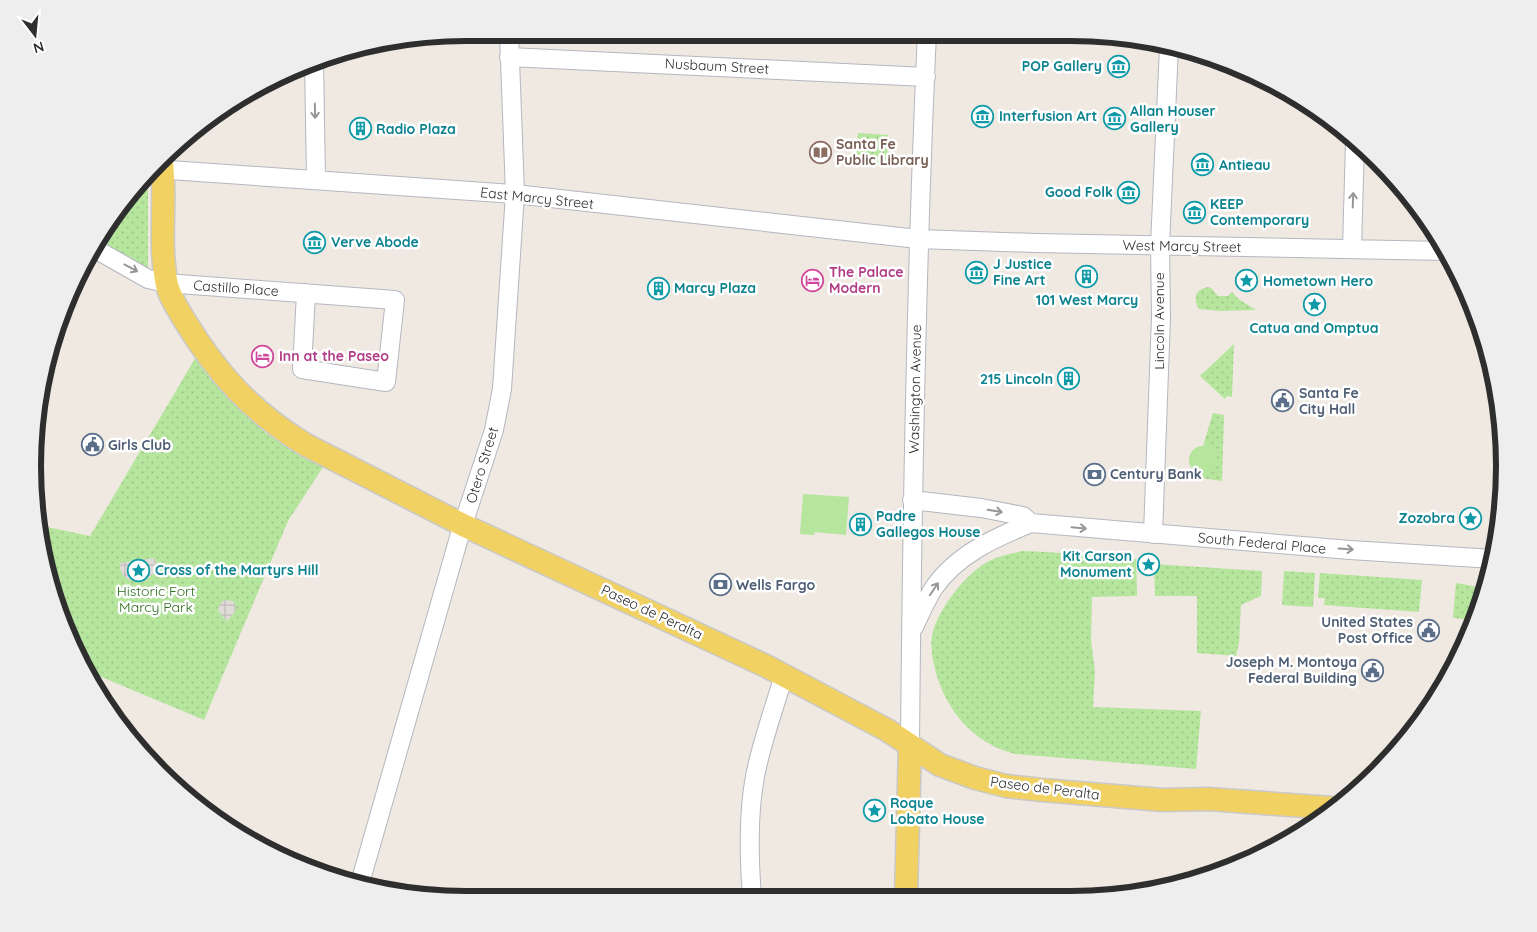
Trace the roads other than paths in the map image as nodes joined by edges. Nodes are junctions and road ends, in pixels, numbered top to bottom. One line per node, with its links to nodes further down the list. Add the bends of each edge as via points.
1 (509, 41): 4 (street, Otero Street)
2 (928, 41): 6 (street, Washington Avenue)
3 (1169, 53): 13 (street, Lincoln Avenue)
4 (509, 57): 6 (street, Nusbaum Street); 11 (street, Otero Street)
5 (314, 70): 10 (street, one-way to 10)
6 (926, 77): 12 (street, Washington Avenue)
7 (1355, 151): 14 (street, one-way to 7)
8 (165, 167): 10 (street, East Marcy Street)
9 (160, 172): 17 (main road, Paseo de Peralta)
10 (316, 179): 11 (street, East Marcy Street)
11 (515, 194): 12 (street, East Marcy Street); 21 (street, Otero Street, via 502,389 494,430)
12 (918, 240): 13 (street, West Marcy Street); 19 (street, Washington Avenue)
13 (1160, 245): 14 (street, West Marcy Street); 22 (street, Lincoln Avenue, via 1161,317)
14 (1352, 248): 15 (street, West Marcy Street)
15 (1437, 251)
16 (99, 252): 17 (street, Castillo Place, one-way to 17, via 148,279)
17 (166, 283): 18 (street, Castillo Place); 21 (main road, Paseo de Peralta, via 176,306 216,368 265,418 306,445)
18 (306, 293): 18 (street, Castillo Place, via 395,300 386,382 302,369)
19 (912, 500): 20 (street, one-way to 20, via 1023,516); 24 (street, Washington Avenue)
20 (1031, 523): 22 (street, South Federal Place, one-way to 22); 24 (street, one-way to 20, via 934,588 958,562 989,541)
21 (463, 525): 25 (main road, Paseo de Peralta); 28 (street, Otero Street)
22 (1153, 534): 23 (street, South Federal Place, one-way to 23)
23 (1486, 558)
24 (911, 632): 26 (street, Washington Avenue)
25 (784, 675): 26 (main road, Paseo de Peralta); 29 (street, via 770,719 752,801)
26 (910, 745): 27 (main road, Paseo de Peralta, via 940,765 1006,786 1163,800 1208,799); 30 (main road)
27 (1324, 807)
28 (362, 877)
29 (752, 891)
30 (906, 891)

